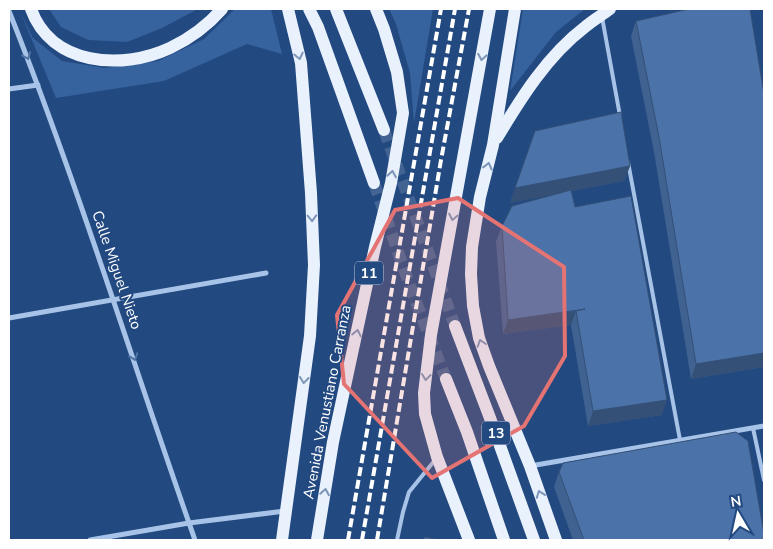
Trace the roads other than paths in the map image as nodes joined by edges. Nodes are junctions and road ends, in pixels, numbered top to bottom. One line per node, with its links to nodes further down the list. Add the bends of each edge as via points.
1 (31, 9): 2 (main road, via 40,28 54,43 92,59 116,61 144,57 169,48 196,33)
2 (222, 9)
3 (288, 9): 29 (main road, Avenida Venustiano Carranza, one-way to 29, via 301,63 314,265 310,336)
4 (309, 9): 17 (main road)
5 (336, 9): 14 (main road)
6 (376, 9): 34 (main road, Avenida Venustiano Carranza / 11, one-way to 6, via 333,442 391,183 403,114 397,72)
7 (490, 9): 26 (main road, one-way to 26, via 431,335 424,393 425,414)
8 (515, 9): 15 (main road)
9 (9, 11): 11 (street, Calle Miguel Nieto, one-way to 11)
10 (606, 12): 13 (lane); 15 (main road, via 584,27 554,56 515,107)
11 (38, 85): 12 (street); 19 (street, Calle Miguel Nieto)
12 (9, 89)
13 (621, 122)
14 (384, 130)
15 (493, 145): 27 (main road, one-way to 15, via 479,338 473,306 472,247)
16 (628, 160): 25 (lane)
17 (374, 183)
18 (266, 274): 19 (street)
19 (115, 300): 20 (street); 30 (street, Calle Miguel Nieto, one-way to 30)
20 (9, 318)
21 (455, 326): 38 (main road, 13)
22 (446, 379): 37 (main road, 13)
23 (764, 426): 24 (street)
24 (753, 428): 25 (street); 28 (lane)
25 (680, 440): 27 (street)
26 (438, 457): 35 (lane, via 409,492); 36 (main road)
27 (530, 466): 39 (main road, one-way to 27)
28 (764, 480)
29 (286, 510): 30 (street); 33 (main road, Avenida Venustiano Carranza)
30 (190, 523): 31 (street); 32 (street, Calle Miguel Nieto)
31 (90, 540)
32 (196, 540)
33 (282, 540)
34 (316, 540)
35 (398, 540)
36 (469, 540)
37 (504, 540)
38 (534, 540)
39 (556, 540)

